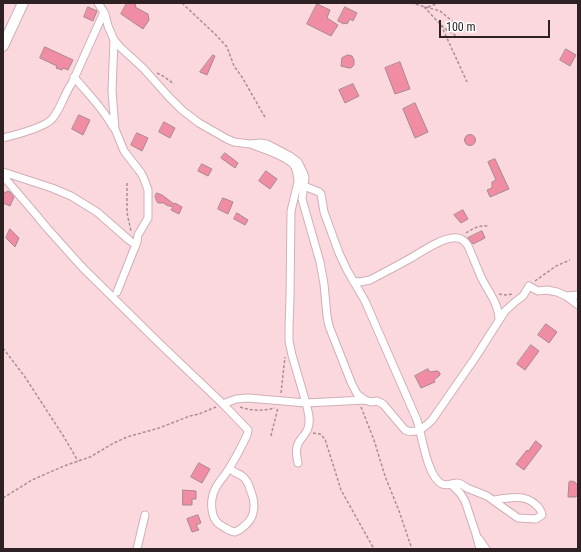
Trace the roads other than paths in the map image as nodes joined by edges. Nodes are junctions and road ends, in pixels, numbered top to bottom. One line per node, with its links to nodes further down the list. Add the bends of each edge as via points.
1 (23, 3): 5 (main road)
2 (98, 3): 3 (street)
3 (104, 12): 4 (street); 6 (street)
4 (114, 40): 7 (street, via 112,91); 11 (street, via 168,97 209,130 234,142 267,144 298,162 304,177)
5 (3, 46)
6 (74, 77): 7 (street, via 107,116); 8 (street, via 52,119 45,124)
7 (116, 133): 12 (street, via 124,152 141,173 148,190 148,218)
8 (3, 138)
9 (3, 172): 12 (street, via 71,196 97,212)
10 (3, 176): 21 (street, via 82,267)
11 (301, 184): 13 (street, via 321,194 332,237); 19 (street, via 302,199 320,262 326,316 350,382); 20 (street, via 292,210 289,327 292,355)
12 (136, 244): 14 (street)
13 (353, 280): 18 (street, via 370,280 434,245 448,239 461,239 468,246 498,309); 22 (street, via 368,307)
14 (117, 292)
15 (566, 296): 16 (street); 17 (street); 18 (street, via 529,286)
16 (578, 296)
17 (578, 305)
18 (499, 321): 22 (street, via 432,420)
19 (362, 401): 20 (street); 23 (street, via 378,401 383,404 405,430)
20 (306, 403): 21 (street, via 248,398); 25 (street, via 310,423 297,447)
21 (222, 404): 26 (street, via 248,430)
22 (419, 430): 23 (street); 24 (street)
23 (411, 432): 24 (street, via 417,436)
24 (424, 450): 27 (street, via 440,483)
25 (298, 463)
26 (230, 468): 26 (street, via 218,484 212,497 212,504 216,521 233,532 250,522 254,505 248,484)
27 (451, 484): 28 (street, via 461,484); 30 (street, via 465,501)
28 (494, 500): 28 (street, via 518,518 536,519 542,515 539,506 527,498)
29 (145, 515): 31 (street)
30 (476, 534): 32 (street); 33 (street)
31 (137, 549)
32 (480, 549)
33 (486, 549)

